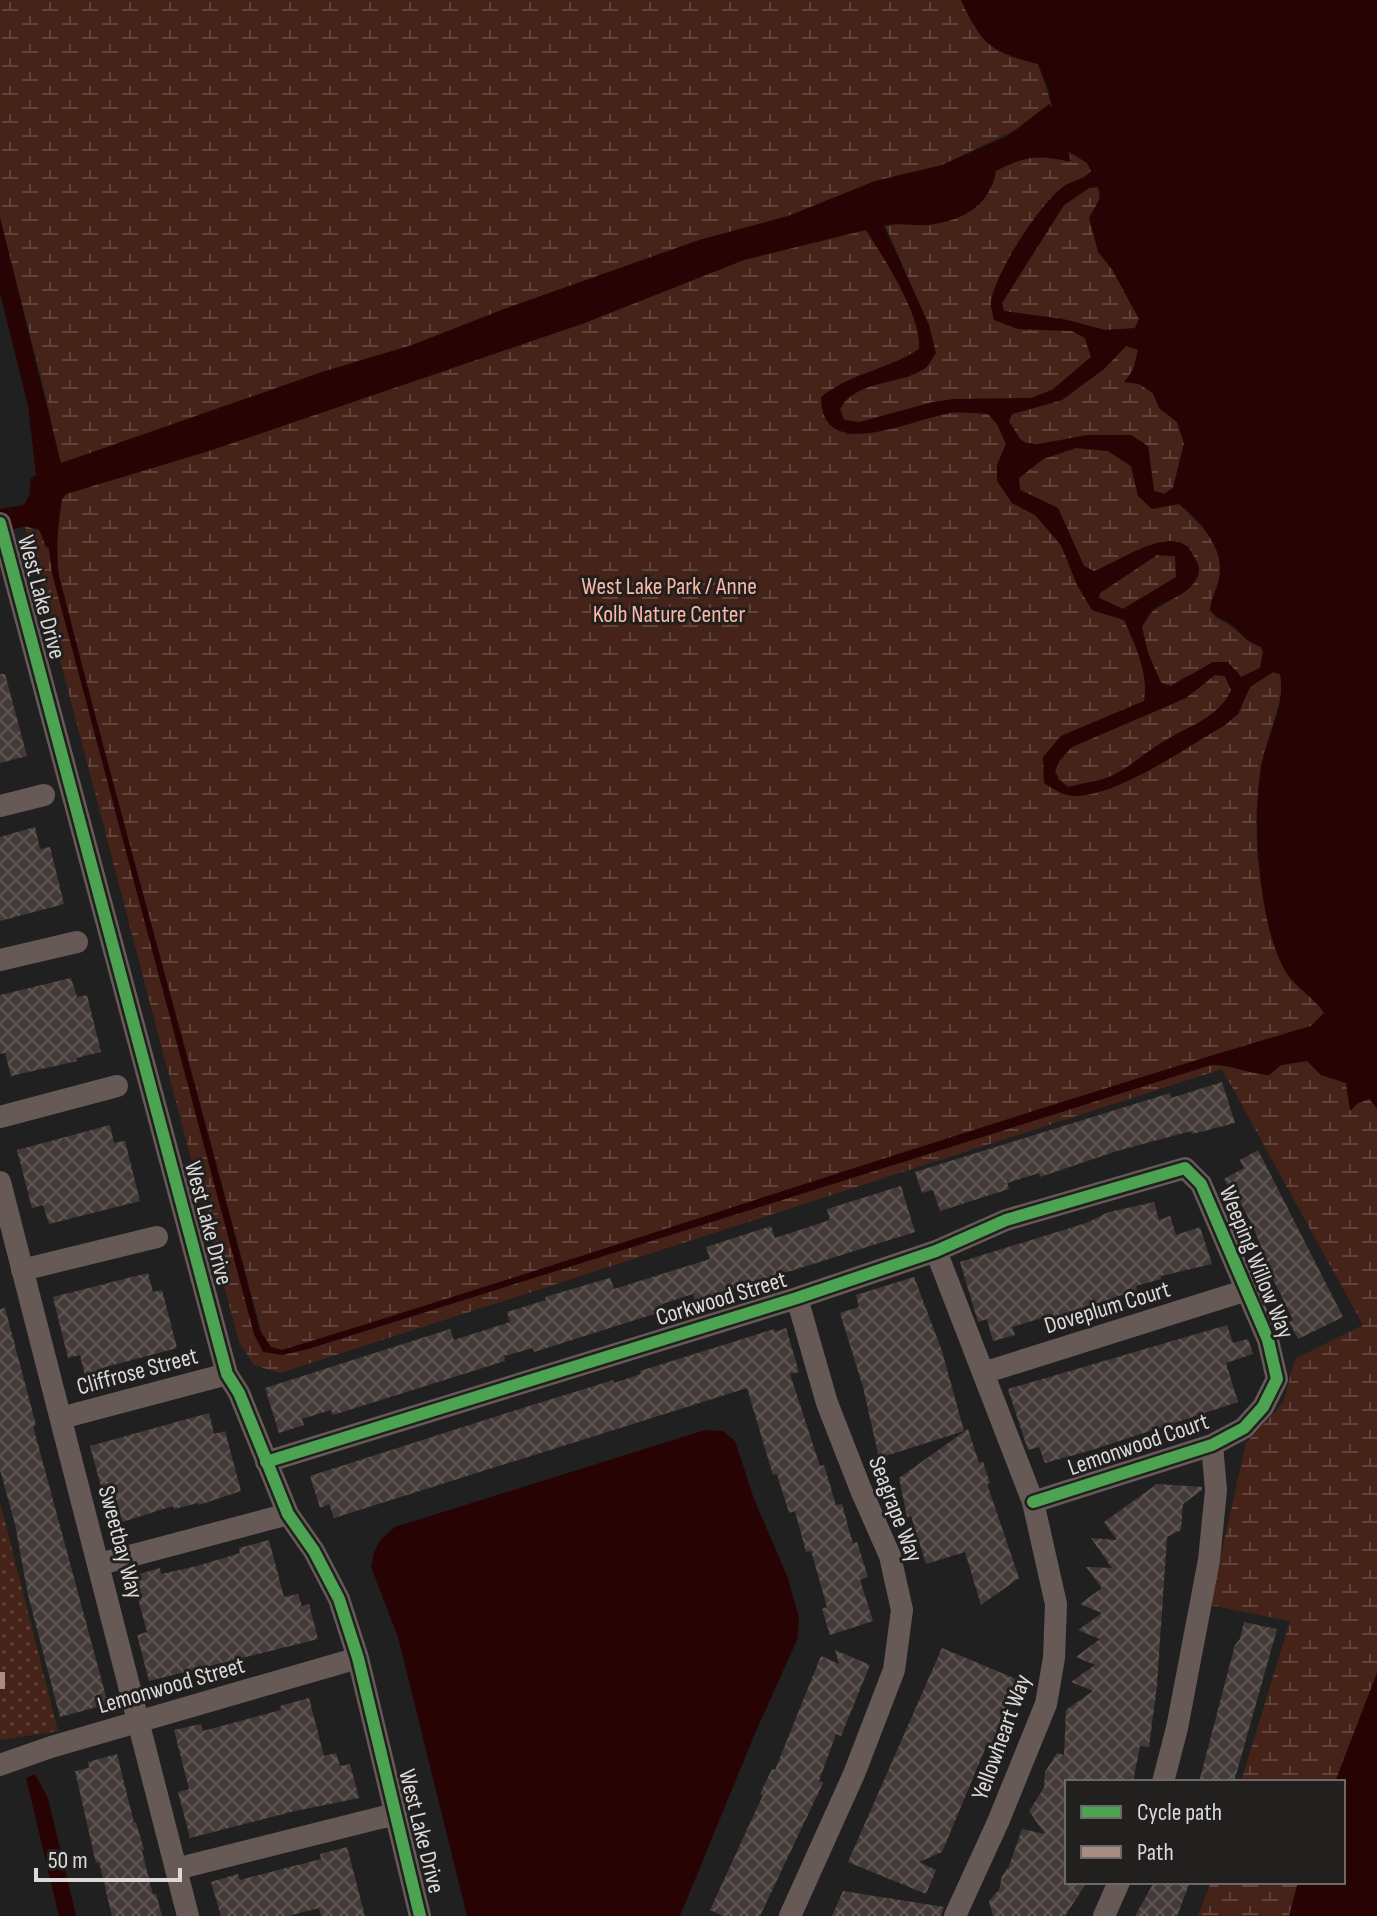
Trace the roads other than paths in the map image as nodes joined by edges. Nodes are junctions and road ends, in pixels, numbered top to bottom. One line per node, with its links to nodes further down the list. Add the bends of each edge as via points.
1 (0, 523): 16 (street, West Lake Drive)
2 (44, 795): 3 (street)
3 (0, 806)
4 (77, 942): 5 (street)
5 (0, 960)
6 (117, 1086): 7 (street)
7 (0, 1117)
8 (1185, 1168): 11 (street, Corkwood Street, via 1006,1220); 13 (street, Weeping Willow Way, via 1201,1184)
9 (0, 1182): 12 (street, Sweetbay Way)
10 (157, 1237): 12 (street)
11 (936, 1251): 14 (street, Corkwood Street); 15 (street, Yellowheart Way)
12 (22, 1270): 18 (street, Sweetbay Way)
13 (1247, 1290): 15 (street, Doveplum Court); 17 (street, Weeping Willow Way)
14 (797, 1298): 20 (street, Corkwood Street); 33 (street, Seagrape Way, via 827,1403 890,1556 902,1610 894,1670)
15 (983, 1373): 21 (street, Yellowheart Way)
16 (227, 1374): 18 (street, Cliffrose Street); 20 (street, West Lake Drive)
17 (1277, 1379): 19 (street, Lemonwood Court, via 1263,1407 1244,1428)
18 (61, 1418): 23 (street, Sweetbay Way)
19 (1212, 1445): 21 (street, Lemonwood Court); 27 (street, via 1216,1490 1209,1560)
20 (266, 1462): 22 (street, West Lake Drive)
21 (1033, 1502): 34 (street, Yellowheart Way, via 1056,1604 1046,1704)
22 (288, 1514): 23 (street); 24 (street, West Lake Drive, via 339,1599)
23 (100, 1564): 25 (street, Sweetbay Way)
24 (358, 1658): 25 (street, Lemonwood Street); 28 (street, West Lake Drive)
25 (140, 1721): 26 (street, Lemonwood Street); 29 (street, Sweetbay Way)
26 (0, 1765)
27 (1164, 1780)
28 (395, 1814): 29 (street); 32 (street, West Lake Drive)
29 (176, 1869): 31 (street, Sweetbay Way)
30 (1118, 1884): 35 (street)
31 (188, 1916)
32 (420, 1916)
33 (790, 1916)
34 (955, 1916)
35 (1104, 1916)

